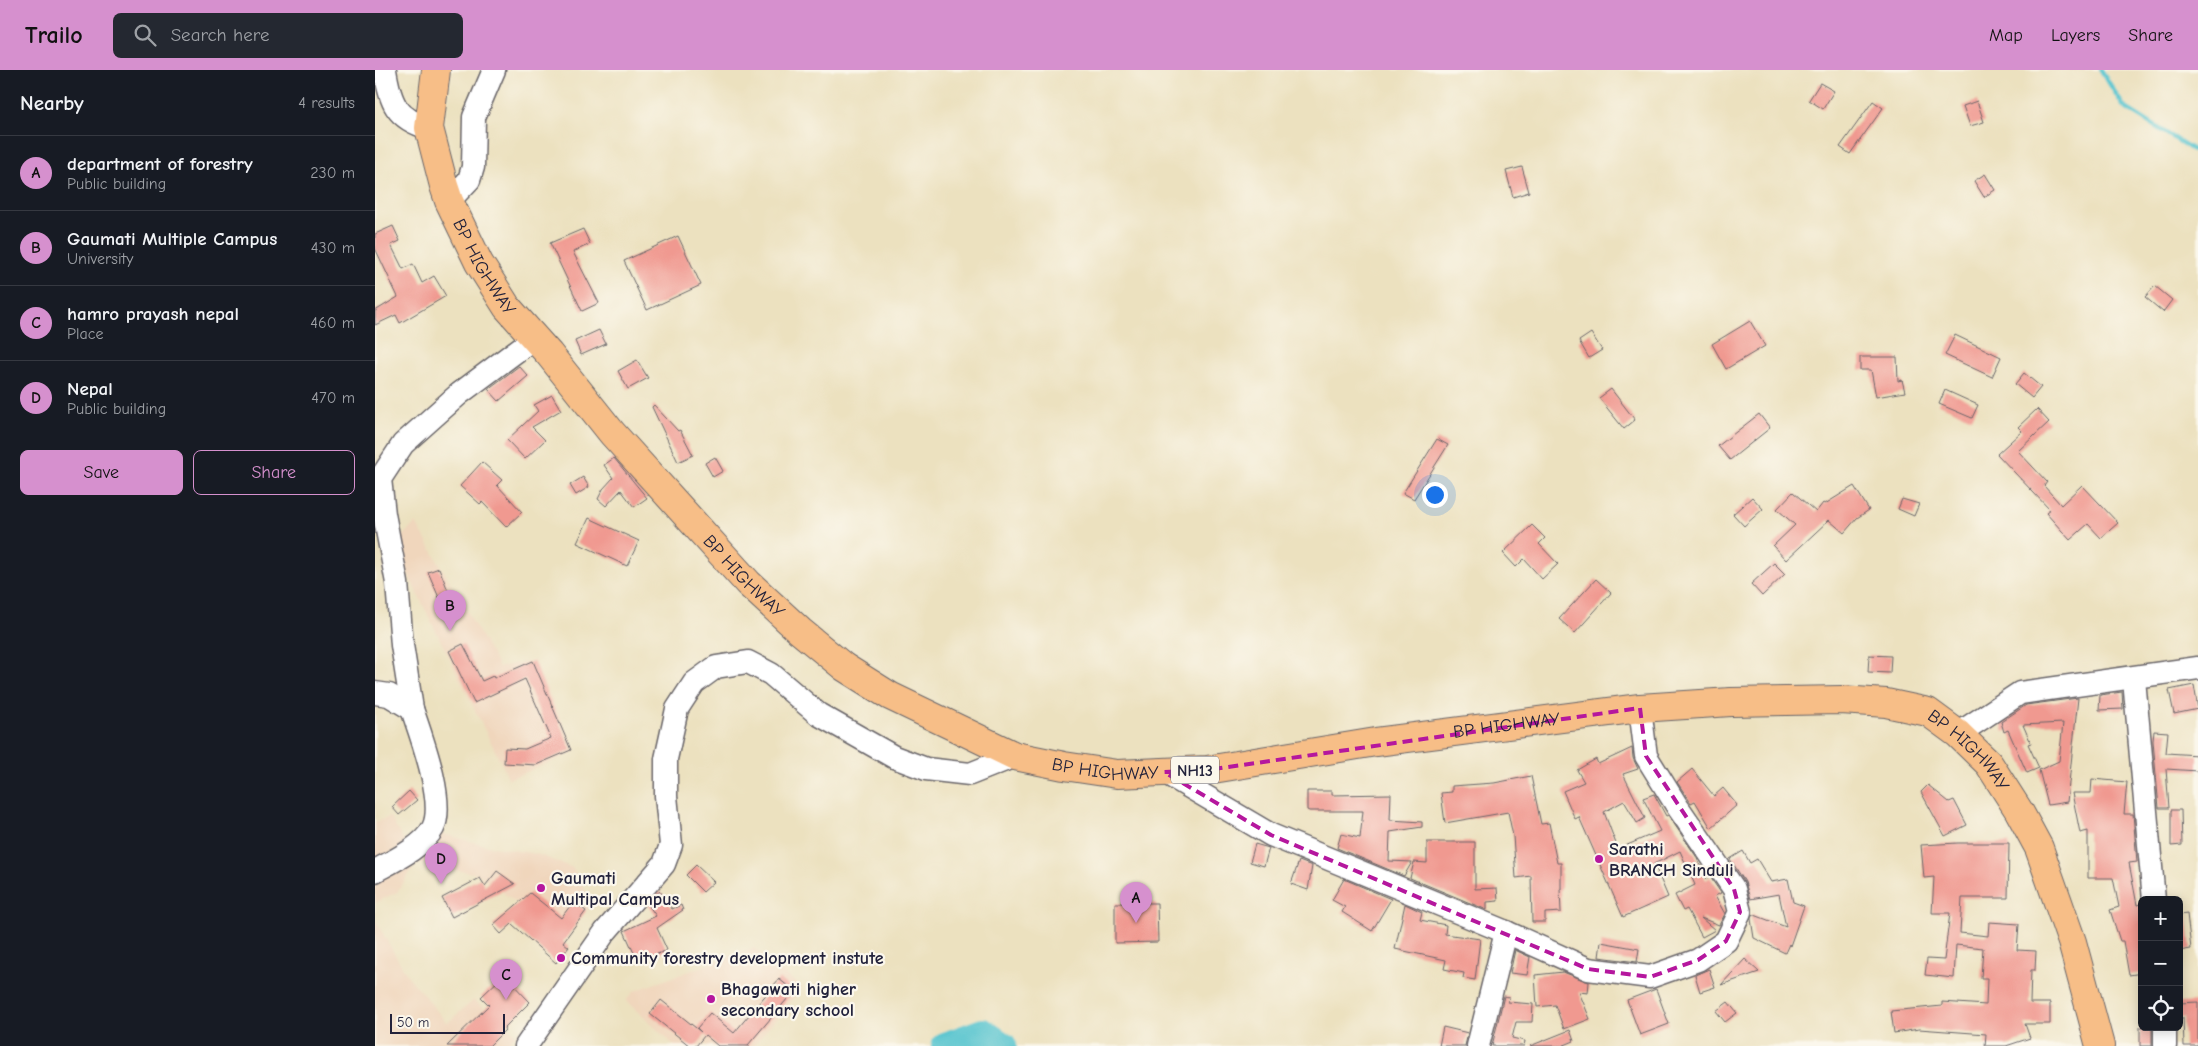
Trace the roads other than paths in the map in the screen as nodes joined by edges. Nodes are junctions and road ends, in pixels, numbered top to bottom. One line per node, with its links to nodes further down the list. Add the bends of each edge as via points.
1 (385, 70): 4 (street, via 397,110 413,124)
2 (436, 70): 4 (highway, BP HIGHWAY / NH13)
3 (494, 70): 5 (street, via 474,117 473,167 469,180)
4 (429, 128): 5 (highway, BP HIGHWAY / NH13)
5 (449, 201): 6 (highway, BP HIGHWAY / NH13, via 479,263 507,307)
6 (535, 338): 11 (street, via 459,394 403,444 380,479 397,583); 13 (highway, BP HIGHWAY / NH13, via 625,447 748,583 800,631 844,668 890,696)
7 (2198, 668): 8 (street)
8 (2134, 679): 12 (street, via 2020,693); 16 (street)
9 (375, 693): 11 (street, via 389,695)
10 (1640, 708): 12 (highway, BP HIGHWAY / NH13, via 1731,702 1831,700 1886,703 1928,712); 14 (highway, BP HIGHWAY / NH13, via 1395,740 1207,770); 17 (street, via 1645,756 1734,888 1740,912 1726,941 1699,960 1650,977 1588,969)
11 (412, 709): 15 (street, via 430,763 437,813 433,829 409,853)
12 (1958, 734): 21 (highway, BP HIGHWAY / NH13, via 1989,764 2004,785 2039,848 2071,942)
13 (1015, 756): 14 (highway, BP HIGHWAY / NH13, via 1117,774); 19 (street, via 970,774 926,769 894,757 818,714 771,674 748,662 716,668 694,683 677,709 666,759 671,845 664,864 605,932)
14 (1164, 772): 17 (street, via 1271,835)
15 (375, 871)
16 (2153, 896)
17 (1506, 932): 20 (street)
18 (2165, 1031): 22 (street)
19 (526, 1046)
20 (1478, 1046)
21 (2100, 1046)
22 (2165, 1046)

